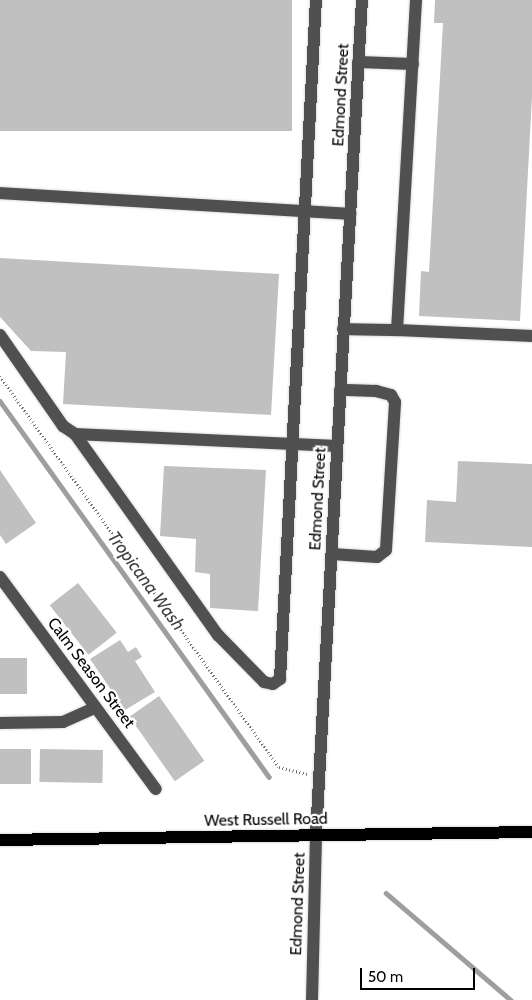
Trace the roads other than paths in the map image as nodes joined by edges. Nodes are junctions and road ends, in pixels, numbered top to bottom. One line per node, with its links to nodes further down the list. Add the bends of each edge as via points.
1 (316, 0): 7 (street)
2 (362, 0): 4 (street, Edmond Street)
3 (416, 0): 5 (street)
4 (358, 62): 5 (street); 8 (street, Edmond Street)
5 (412, 64): 10 (street)
6 (0, 193): 7 (street)
7 (306, 210): 8 (street); 15 (street)
8 (350, 214): 9 (street, Edmond Street)
9 (343, 329): 10 (street); 13 (street, Edmond Street)
10 (397, 330): 12 (street)
11 (0, 334): 14 (street, via 63,426)
12 (532, 336)
13 (340, 390): 16 (street, Edmond Street); 17 (street, via 376,391 391,395 395,402 386,550 377,557)
14 (75, 434): 15 (street); 15 (street, via 218,634 264,682 273,684 280,679)
15 (292, 444): 16 (street)
16 (337, 446): 17 (street, Edmond Street)
17 (332, 554): 23 (street, Edmond Street)
18 (0, 577): 19 (street, Calm Season Street)
19 (96, 708): 20 (street, via 63,722); 21 (street, Calm Season Street)
20 (0, 723)
21 (156, 789)
22 (532, 832): 23 (main road, West Russell Road)
23 (316, 835): 24 (main road, West Russell Road); 25 (street, Edmond Street)
24 (0, 840)
25 (312, 1000)

